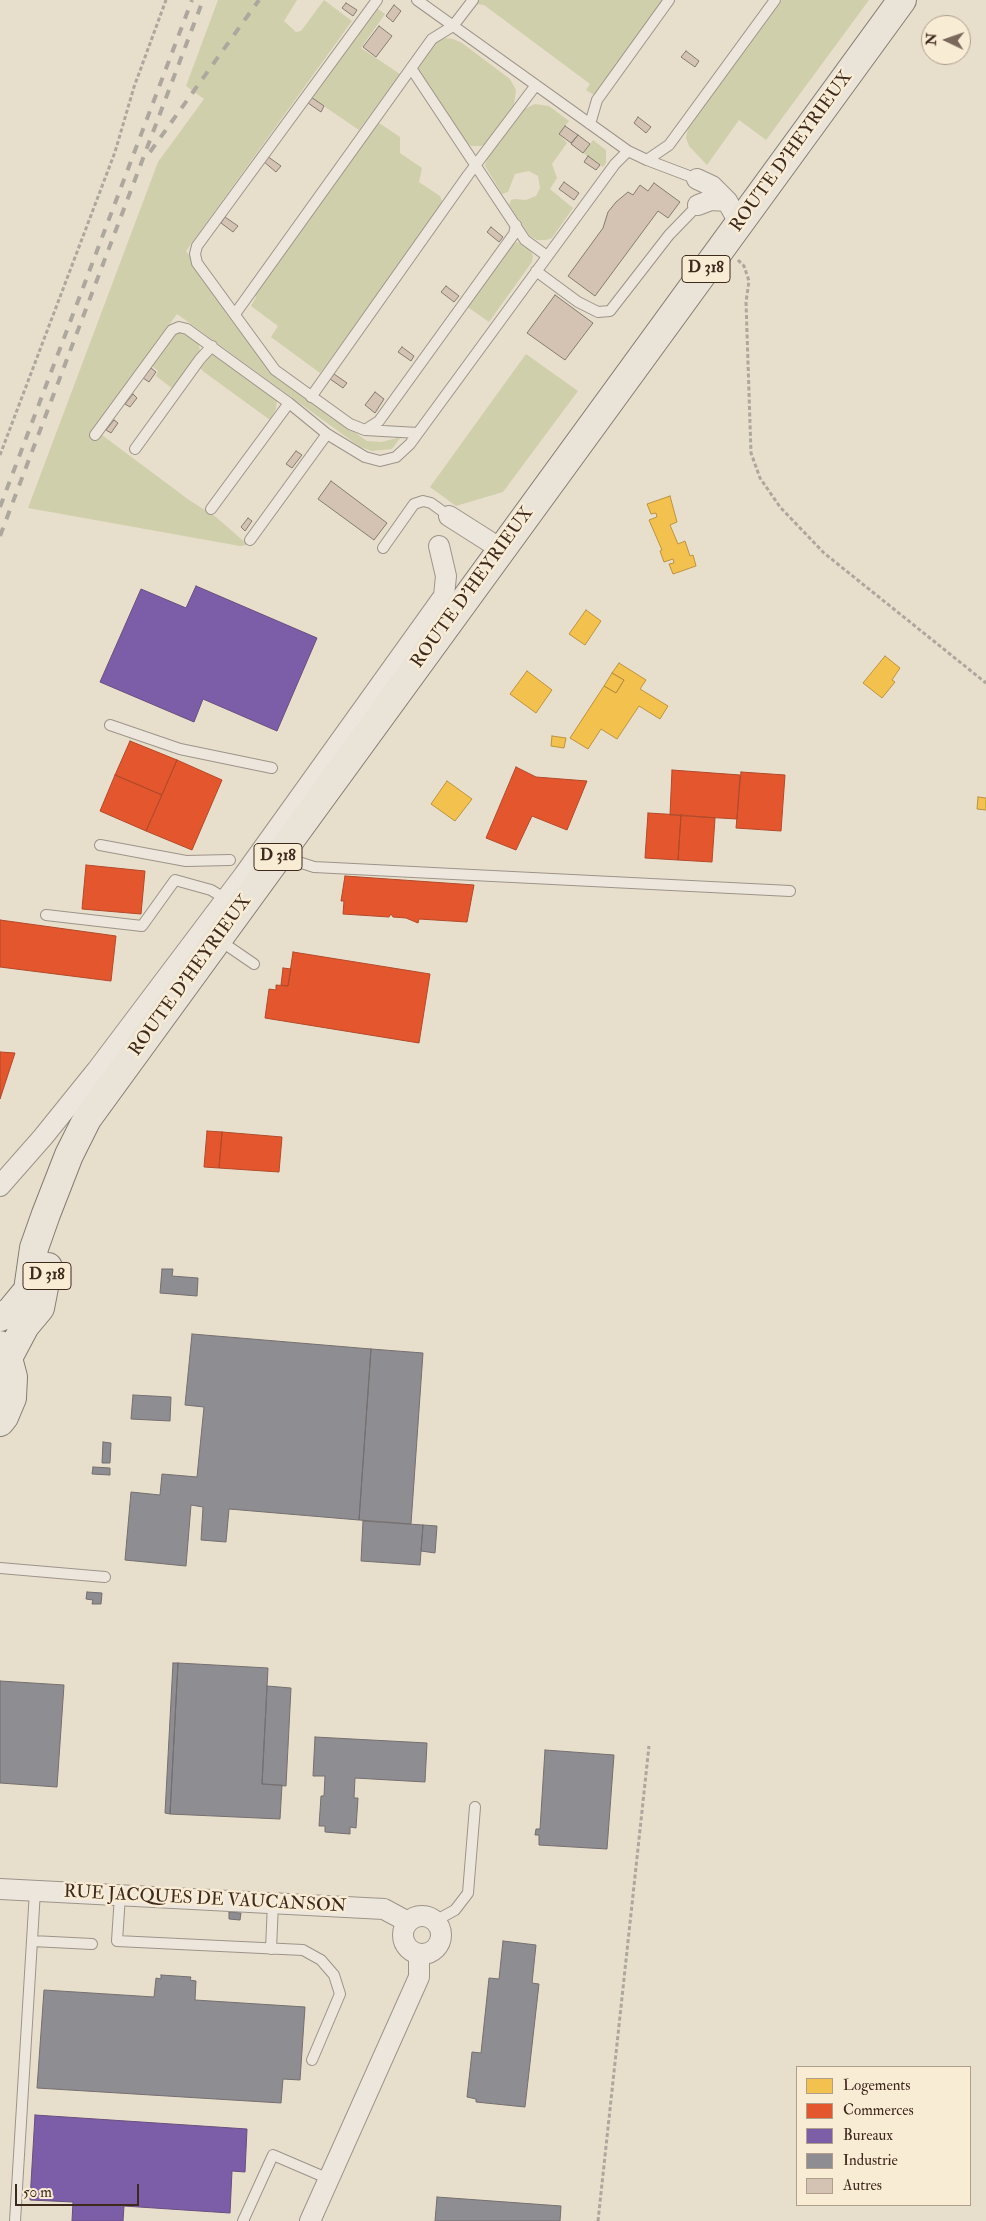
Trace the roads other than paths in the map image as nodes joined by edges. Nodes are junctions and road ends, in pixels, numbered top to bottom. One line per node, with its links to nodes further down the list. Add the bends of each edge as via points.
1 (377, 0): 20 (lane, via 197,246 196,263)
2 (416, 0): 7 (lane)
3 (473, 0): 7 (lane)
4 (669, 0): 10 (lane, via 597,100)
5 (775, 0): 12 (lane, via 669,145)
6 (902, 0): 16 (main road, ROUTE D'HEYRIEUX / D 318)
7 (453, 26): 8 (lane, via 432,40); 9 (lane)
8 (412, 68): 13 (lane); 20 (lane)
9 (536, 85): 10 (lane); 13 (lane)
10 (590, 124): 11 (lane)
11 (628, 151): 12 (lane); 18 (lane)
12 (647, 160): 14 (lane)
13 (477, 166): 17 (lane); 22 (lane)
14 (697, 179): 16 (street, via 712,186)
15 (698, 205): 16 (street, via 711,200); 19 (lane, via 669,235 610,311 598,312 578,302)
16 (734, 212): 34 (main road, ROUTE D'HEYRIEUX / D 318, via 724,246)
17 (516, 225): 18 (lane, via 525,240); 24 (lane, via 514,234 379,421)
18 (547, 256): 19 (lane)
19 (536, 271): 25 (lane)
20 (235, 314): 22 (lane, via 274,370)
21 (212, 346): 23 (lane); 27 (lane, via 187,329 179,327 172,330); 28 (lane)
22 (312, 397): 24 (lane, via 350,424)
23 (289, 403): 26 (lane); 29 (lane)
24 (365, 430): 25 (lane)
25 (418, 433): 26 (lane, via 396,457 380,461 365,457)
26 (328, 434): 31 (lane)
27 (95, 435)
28 (135, 448)
29 (212, 509)
30 (449, 516): 33 (lane, via 431,503 414,504); 34 (street)
31 (250, 540)
32 (439, 546): 41 (street, ROUTE D'HEYRIEUX, via 446,586 444,596)
33 (383, 548)
34 (501, 549): 38 (main road, ROUTE D'HEYRIEUX / D 318)
35 (110, 724): 36 (lane, via 180,749)
36 (272, 768)
37 (100, 845): 39 (lane, via 186,861)
38 (279, 856): 40 (lane, via 314,867); 43 (main road, ROUTE D'HEYRIEUX / D 318)
39 (230, 860)
40 (790, 891)
41 (226, 899): 42 (lane, via 211,890 175,880 142,926); 46 (street, ROUTE D'HEYRIEUX, via 97,1070)
42 (46, 915)
43 (218, 939): 44 (lane); 45 (main road, ROUTE D'HEYRIEUX / D 318, via 87,1119)
44 (254, 964)
45 (58, 1184): 47 (main road, ROUTE D'HEYRIEUX / D 318, via 34,1248 28,1290 10,1312); 48 (main road, ROUTE D'HEYRIEUX / D 318, via 48,1274 40,1308)
46 (0, 1186)
47 (0, 1317)
48 (4, 1352): 49 (main road, via 13,1377 12,1398)
49 (0, 1422)
50 (0, 1568): 51 (lane)
51 (105, 1577)
52 (475, 1807): 57 (lane, via 468,1893 455,1910)
53 (0, 1888): 54 (street, RUE JACQUES DE VAUCANSON)
54 (35, 1891): 55 (street, RUE JACQUES DE VAUCANSON); 59 (lane)
55 (120, 1895): 56 (street, RUE JACQUES DE VAUCANSON); 61 (lane, via 117,1941)
56 (273, 1904): 58 (street, RUE JACQUES DE VAUCANSON, via 384,1909); 61 (lane)
57 (435, 1921): 58 (street, via 420,1916); 62 (street, via 441,1936 439,1942 432,1951)
58 (408, 1922): 62 (street, via 403,1934 404,1942)
59 (32, 1941): 60 (lane); 65 (lane)
60 (92, 1944)
61 (271, 1949): 63 (lane, via 303,1950 321,1960 334,1975 340,1994)
62 (419, 1954): 64 (street, via 419,1977)
63 (312, 2060)
64 (329, 2179): 66 (lane, via 273,2155); 67 (street)
65 (14, 2221)
66 (243, 2221)
67 (310, 2221)

